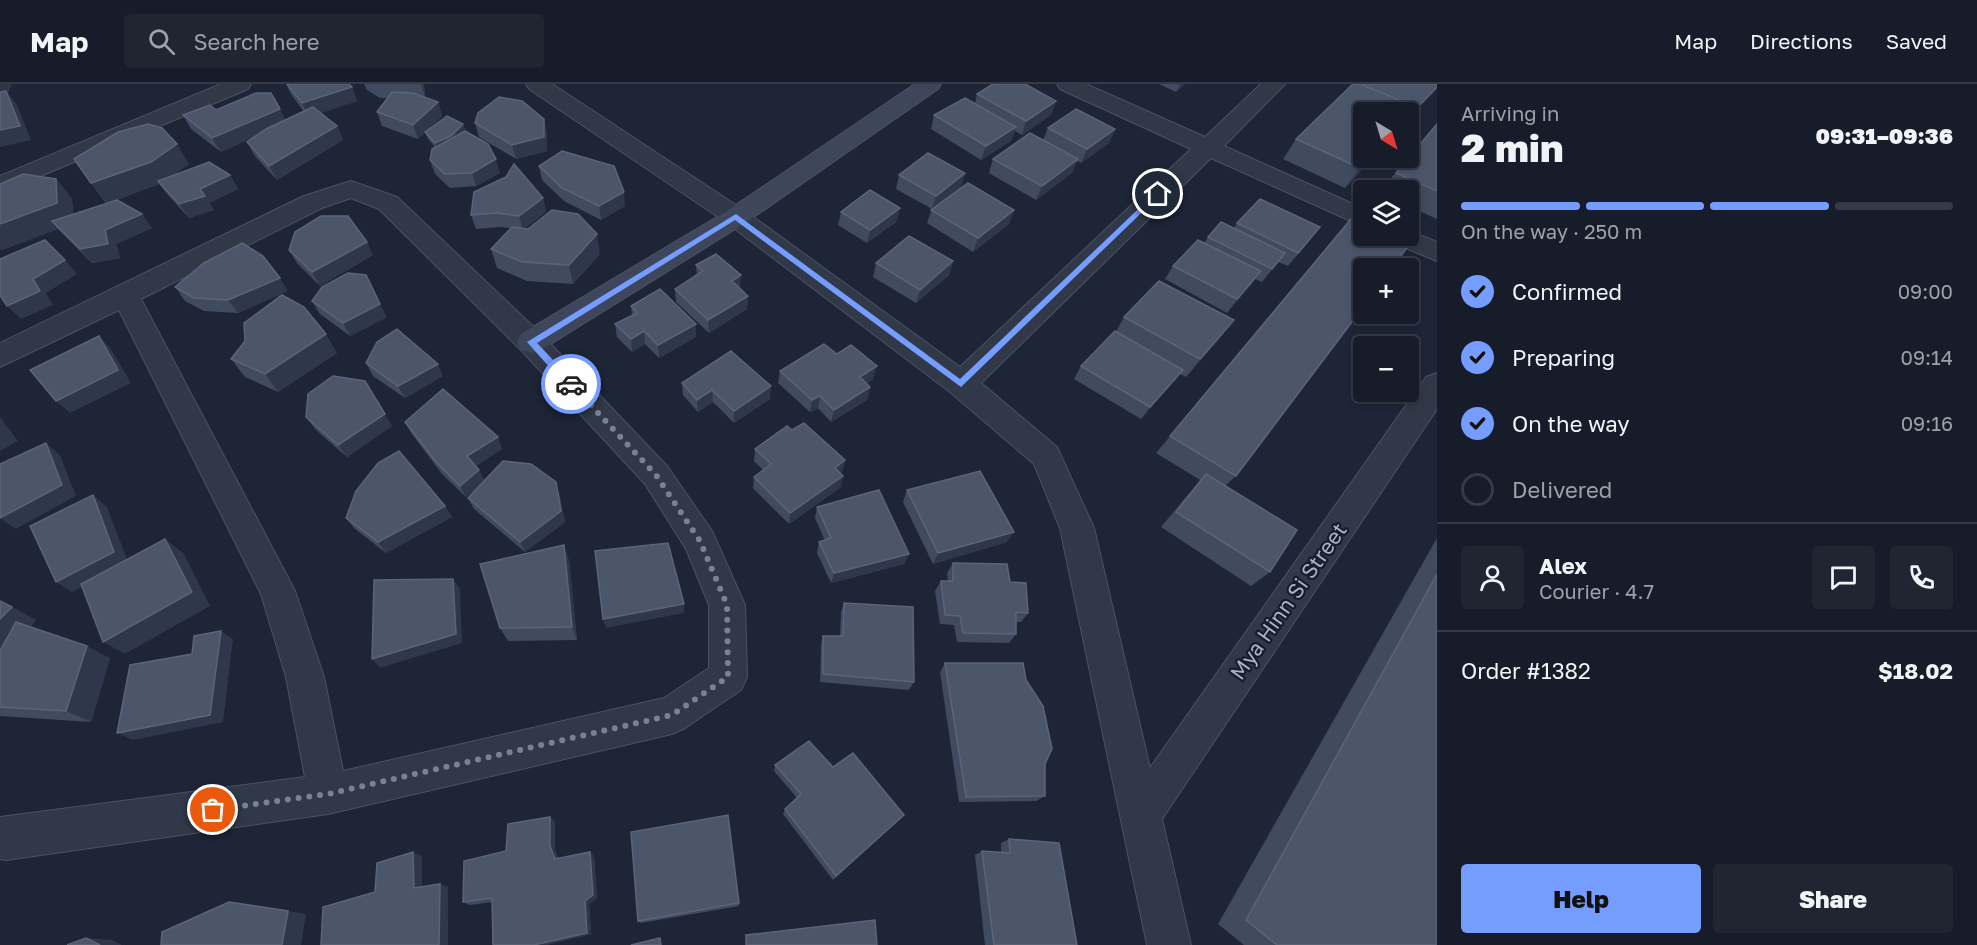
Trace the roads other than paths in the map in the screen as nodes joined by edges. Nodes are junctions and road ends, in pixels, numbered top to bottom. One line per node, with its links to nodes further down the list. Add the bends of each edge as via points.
1 (240, 84): 7 (street, via 168,104)
2 (537, 84): 9 (street)
3 (930, 84): 9 (street)
4 (1068, 84): 6 (street)
5 (1274, 84): 6 (street)
6 (1207, 147): 8 (street); 15 (street)
7 (0, 185)
8 (1353, 214)
9 (736, 217): 13 (street); 15 (street)
10 (1419, 244): 11 (street)
11 (1437, 252)
12 (125, 296): 13 (street, via 313,202 351,189 388,203); 14 (street); 17 (street, via 278,591 305,677)
13 (531, 342): 17 (street, via 656,475 700,541 727,605 728,677 672,715)
14 (0, 356)
15 (961, 384): 18 (street, via 1046,456 1077,528)
16 (1437, 385): 18 (street, Mya Hinn Si Street)
17 (328, 794): 19 (street)
18 (1139, 817): 20 (street)
19 (0, 838)
20 (1169, 945)

